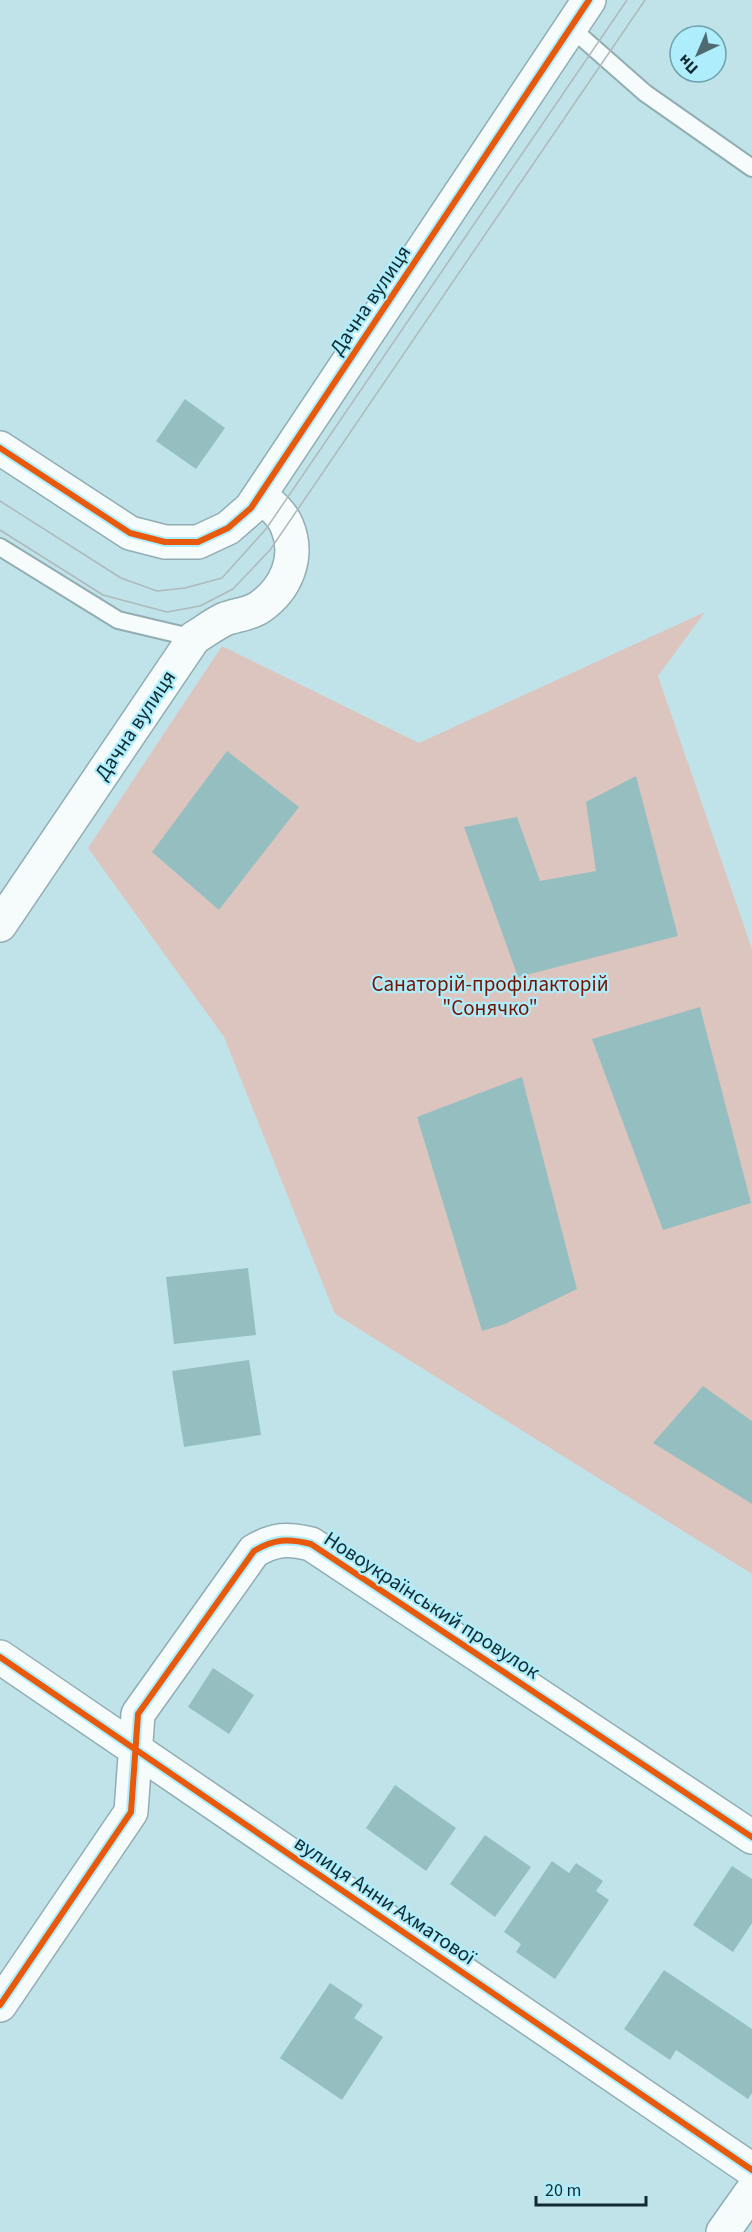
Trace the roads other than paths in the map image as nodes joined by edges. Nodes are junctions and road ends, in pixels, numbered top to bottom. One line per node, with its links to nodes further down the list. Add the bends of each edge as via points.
1 (589, 0): 2 (street, Дачна вулиця)
2 (570, 27): 3 (lane, via 645,93); 5 (street, Дачна вулиця)
3 (752, 168)
4 (0, 448): 5 (street, Дачна вулиця, via 130,533 165,542 198,542 228,528)
5 (260, 495): 7 (street, Дачна вулиця, via 278,511 292,543 285,581 257,609 224,620)
6 (0, 547): 7 (lane, via 118,620)
7 (194, 638): 8 (street, Дачна вулиця)
8 (0, 925)
9 (0, 1657): 10 (street, вулиця Анни Ахматової)
10 (136, 1750): 11 (street, Новоукраїнський провулок, via 138,1714 254,1551 281,1539 296,1540 311,1544); 12 (street, Новоукраїнський провулок, via 131,1812); 13 (street, вулиця Анни Ахматової)
11 (752, 1836)
12 (0, 2005)
13 (752, 2170)
14 (752, 2191): 15 (street)
15 (723, 2232)

